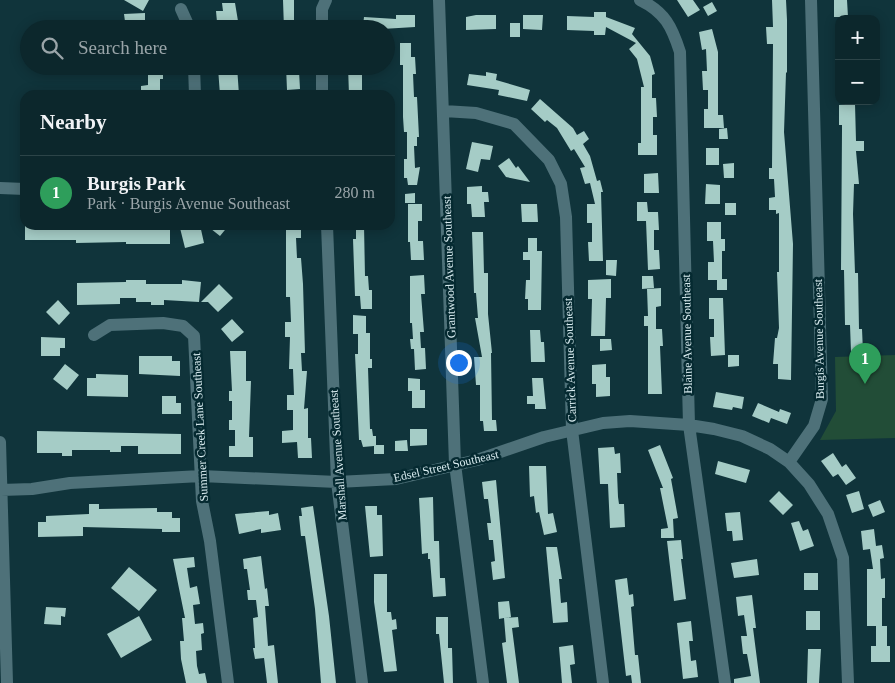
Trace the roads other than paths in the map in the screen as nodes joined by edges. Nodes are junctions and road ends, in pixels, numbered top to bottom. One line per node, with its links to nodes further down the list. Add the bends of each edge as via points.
1 (326, 0): 7 (street)
2 (440, 0): 12 (street, Grantwood Avenue Southeast)
3 (640, 0): 17 (street, Blaine Avenue Southeast, via 652,6 671,25 680,52)
4 (811, 0): 20 (street, Burgis Avenue Southeast, via 822,399 814,426)
5 (181, 9): 6 (street)
6 (186, 20)
7 (322, 20)
8 (194, 75): 10 (street)
9 (322, 75): 11 (street)
10 (195, 90)
11 (322, 90)
12 (444, 112): 18 (street, Carrick Avenue Southeast, via 476,113 514,124 549,160 561,184 566,217); 21 (street, Grantwood Avenue Southeast)
13 (0, 188): 14 (street)
14 (20, 188)
15 (327, 230): 23 (street, Marshall Avenue Southeast)
16 (94, 335): 22 (street, Summer Creek Lane Southeast, via 110,326 163,324 183,326 194,336)
17 (689, 425): 18 (street, Edsel Street Southeast, via 630,421); 20 (street, Edsel Street Southeast, via 742,436); 30 (street, Blaine Avenue Southeast)
18 (572, 430): 21 (street, Edsel Street Southeast); 29 (street, Carrick Avenue Southeast)
19 (0, 442): 24 (street)
20 (789, 462): 31 (street, via 809,484 828,514 843,558)
21 (455, 464): 23 (street, Edsel Street Southeast, via 396,479); 28 (street, Grantwood Avenue Southeast)
22 (201, 476): 23 (street, Edsel Street Southeast); 24 (street, Edsel Street Southeast); 26 (street, Summer Creek Lane Southeast)
23 (337, 482): 27 (street, Marshall Avenue Southeast)
24 (1, 490): 25 (street)
25 (6, 683)
26 (228, 683)
27 (362, 683)
28 (482, 683)
29 (603, 683)
30 (725, 683)
31 (848, 683)

